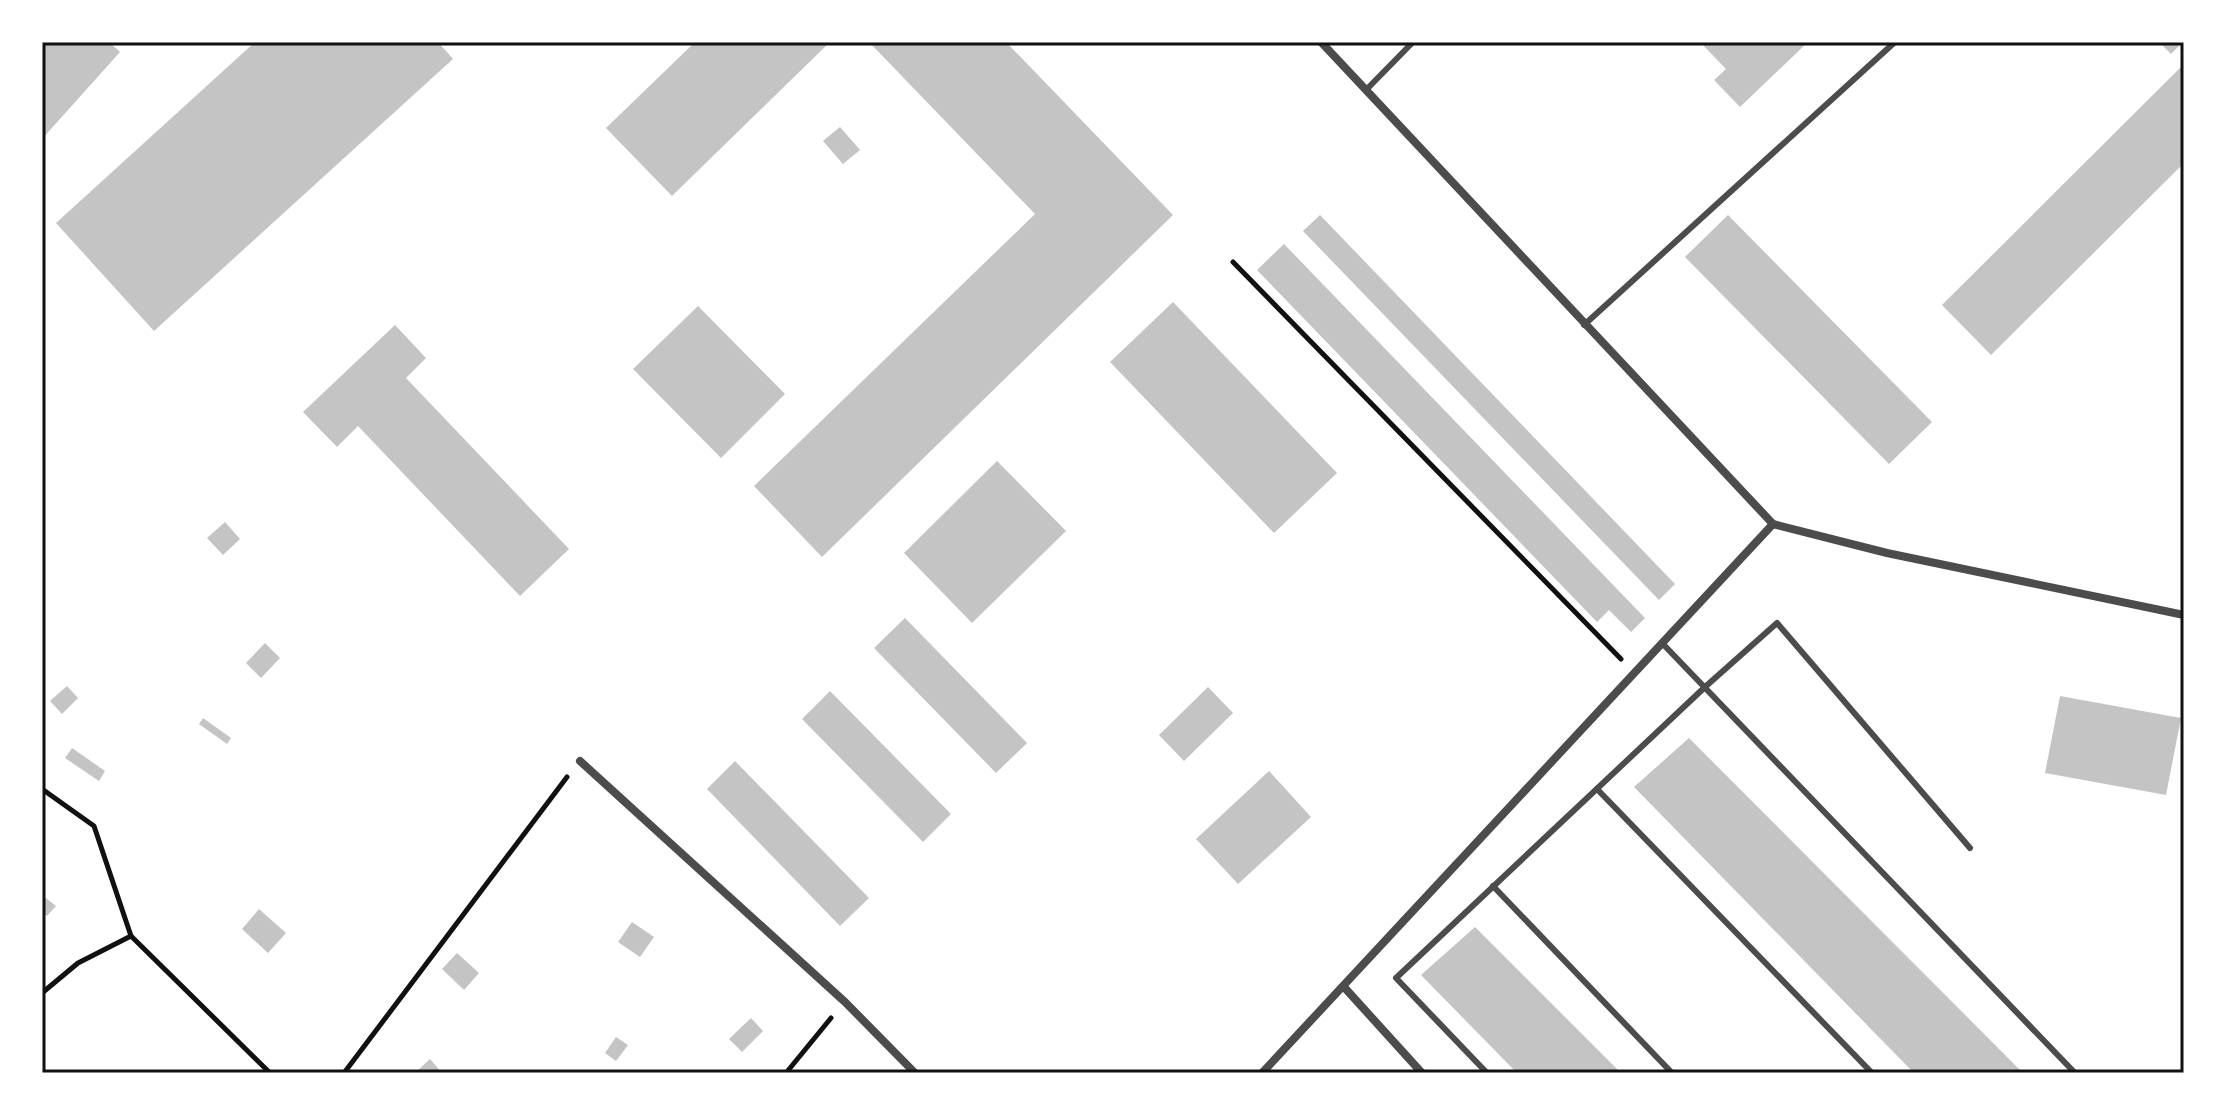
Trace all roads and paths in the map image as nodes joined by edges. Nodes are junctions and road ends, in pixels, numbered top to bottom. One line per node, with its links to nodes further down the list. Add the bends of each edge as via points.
1 (1321, 42): 4 (street)
2 (1413, 42): 4 (lane)
3 (1895, 42): 6 (lane)
4 (1366, 90): 6 (street)
5 (1233, 262): 10 (path)
6 (1584, 325): 7 (street)
7 (1773, 524): 8 (street); 9 (street)
8 (2184, 615)
9 (1662, 643): 10 (street); 11 (lane)
10 (1635, 673): 18 (street)
11 (1705, 687): 14 (lane); 15 (lane, via 1777,623); 30 (lane)
12 (580, 761): 20 (street); 22 (path)
13 (42, 789): 17 (path, via 94,826)
14 (1597, 789): 16 (lane); 29 (lane)
15 (1970, 848)
16 (1493, 886): 27 (lane, via 1396,978); 28 (lane)
17 (131, 936): 19 (path, via 78,963); 21 (path)
18 (1344, 987): 25 (street); 26 (street)
19 (42, 993)
20 (845, 1002): 23 (path); 24 (street)
21 (270, 1073)
22 (344, 1073)
23 (786, 1073)
24 (915, 1073)
25 (1262, 1073)
26 (1422, 1073)
27 (1487, 1073)
28 (1672, 1073)
29 (1872, 1073)
30 (2075, 1073)

